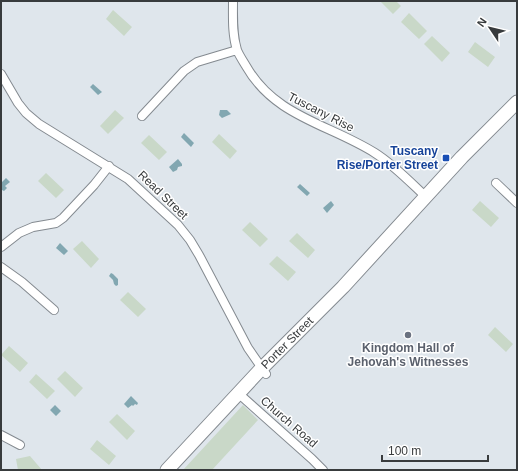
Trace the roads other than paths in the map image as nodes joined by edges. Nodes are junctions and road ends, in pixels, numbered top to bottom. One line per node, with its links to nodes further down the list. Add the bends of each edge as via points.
1 (233, 1): 2 (street, Tuscany Rise)
2 (237, 50): 6 (street, via 197,62 184,71); 10 (street, Tuscany Rise, via 259,86 278,104 376,153)
3 (1, 74): 8 (street, Read Street, via 26,113 39,124)
4 (517, 94): 7 (main road, Porter Street)
5 (517, 102): 7 (main road, Porter Street)
6 (142, 116)
7 (495, 124): 10 (main road, Porter Street)
8 (109, 166): 12 (street, via 63,218 56,223 18,233); 15 (street, Read Street, via 147,195 190,240 248,348)
9 (496, 183): 11 (street)
10 (426, 197): 15 (main road, Porter Street, via 364,275)
11 (517, 203)
12 (2, 246)
13 (1, 267): 14 (street)
14 (54, 310)
15 (264, 371): 16 (main road, Porter Street)
16 (241, 396): 19 (main road, Porter Street); 20 (main road, Porter Street); 21 (street, Church Road)
17 (1, 435): 18 (street)
18 (20, 445)
19 (167, 470)
20 (174, 470)
21 (323, 470)

